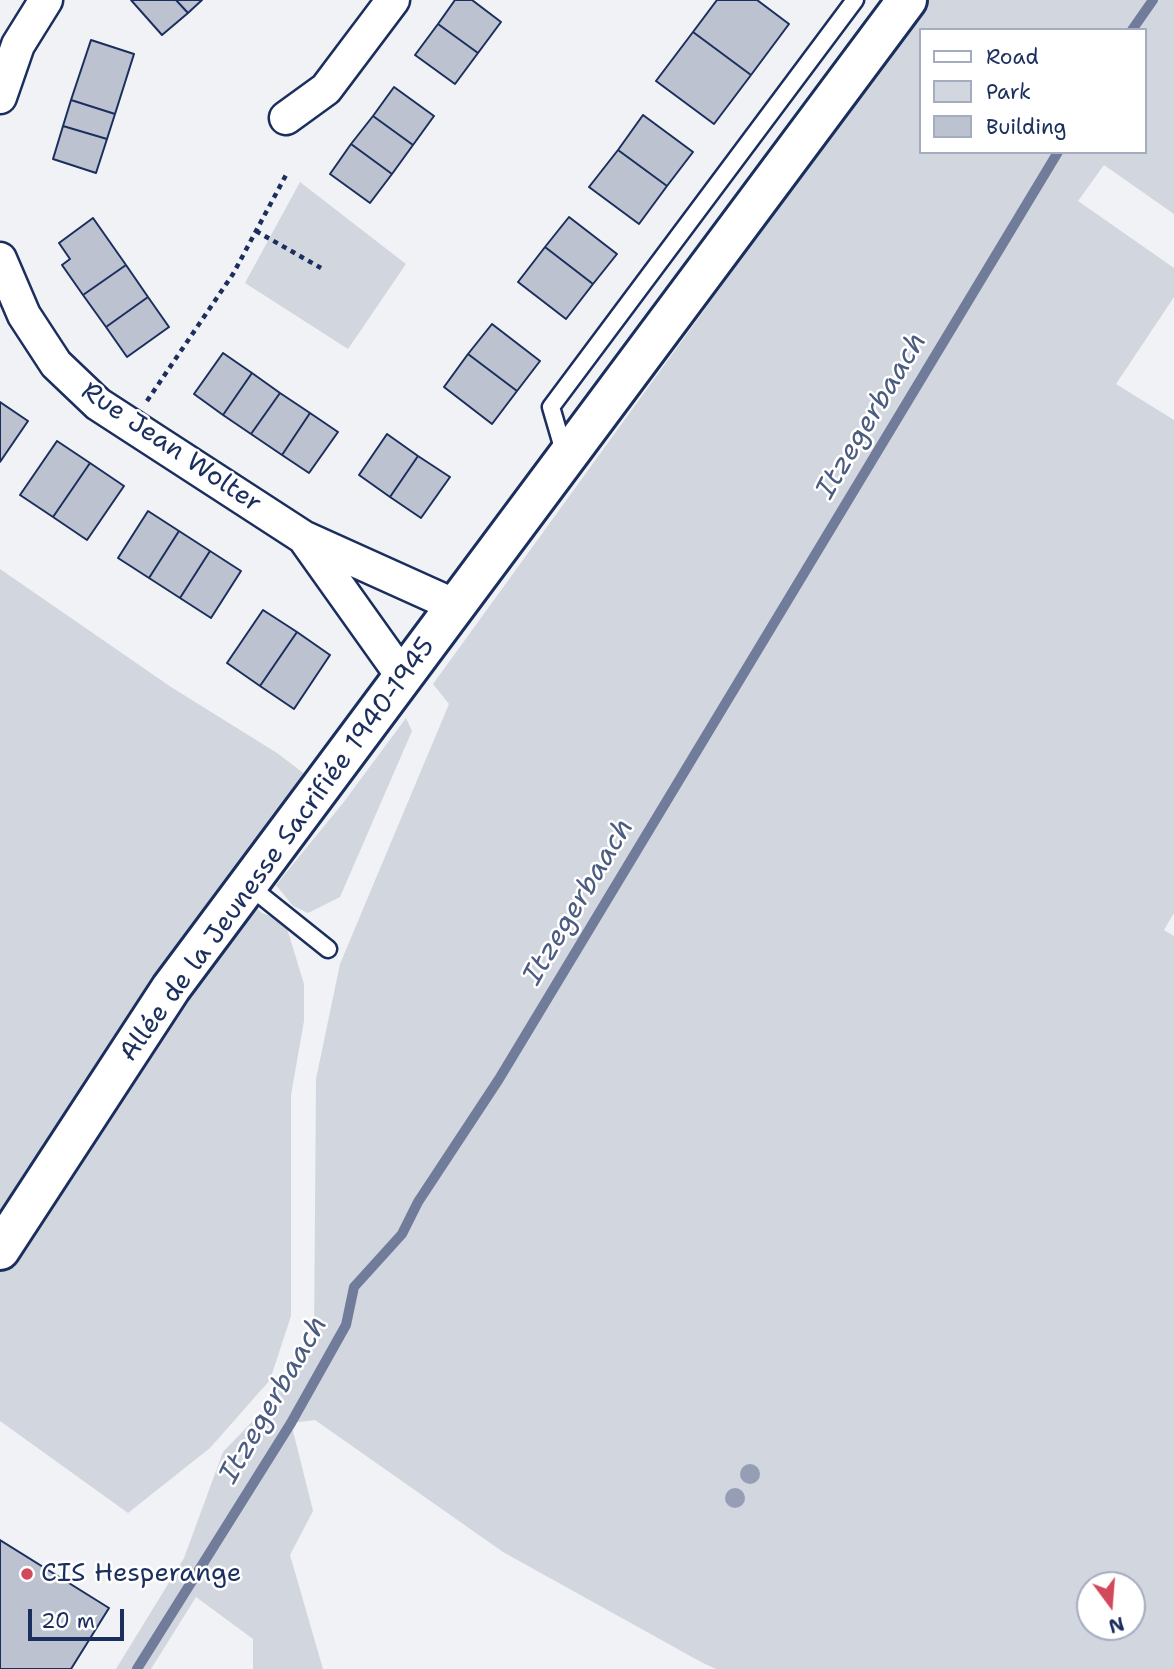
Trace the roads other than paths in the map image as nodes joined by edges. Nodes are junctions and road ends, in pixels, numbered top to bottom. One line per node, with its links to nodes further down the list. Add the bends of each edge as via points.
1 (46, 0): 5 (street, via 18,45)
2 (393, 0): 6 (street, via 326,89)
3 (855, 0): 9 (lane, via 551,407)
4 (907, 0): 9 (main road, Allée de la Jeunesse Sacrifiée 1940-1945)
5 (0, 97)
6 (286, 118)
7 (0, 259): 8 (street, Rue Jean Wolter)
8 (12, 316): 10 (street, Rue Jean Wolter, via 98,404)
9 (566, 457): 11 (main road, Allée de la Jeunesse Sacrifiée 1940-1945)
10 (303, 537): 11 (street, Rue Jean Wolter); 12 (street, Rue Jean Wolter)
11 (456, 606): 12 (main road, Allée de la Jeunesse Sacrifiée 1940-1945)
12 (403, 677): 13 (main road, Allée de la Jeunesse Sacrifiée 1940-1945)
13 (248, 885): 14 (lane); 15 (main road, Allée de la Jeunesse Sacrifiée 1940-1945, via 172,988)
14 (328, 950)
15 (0, 1250)

